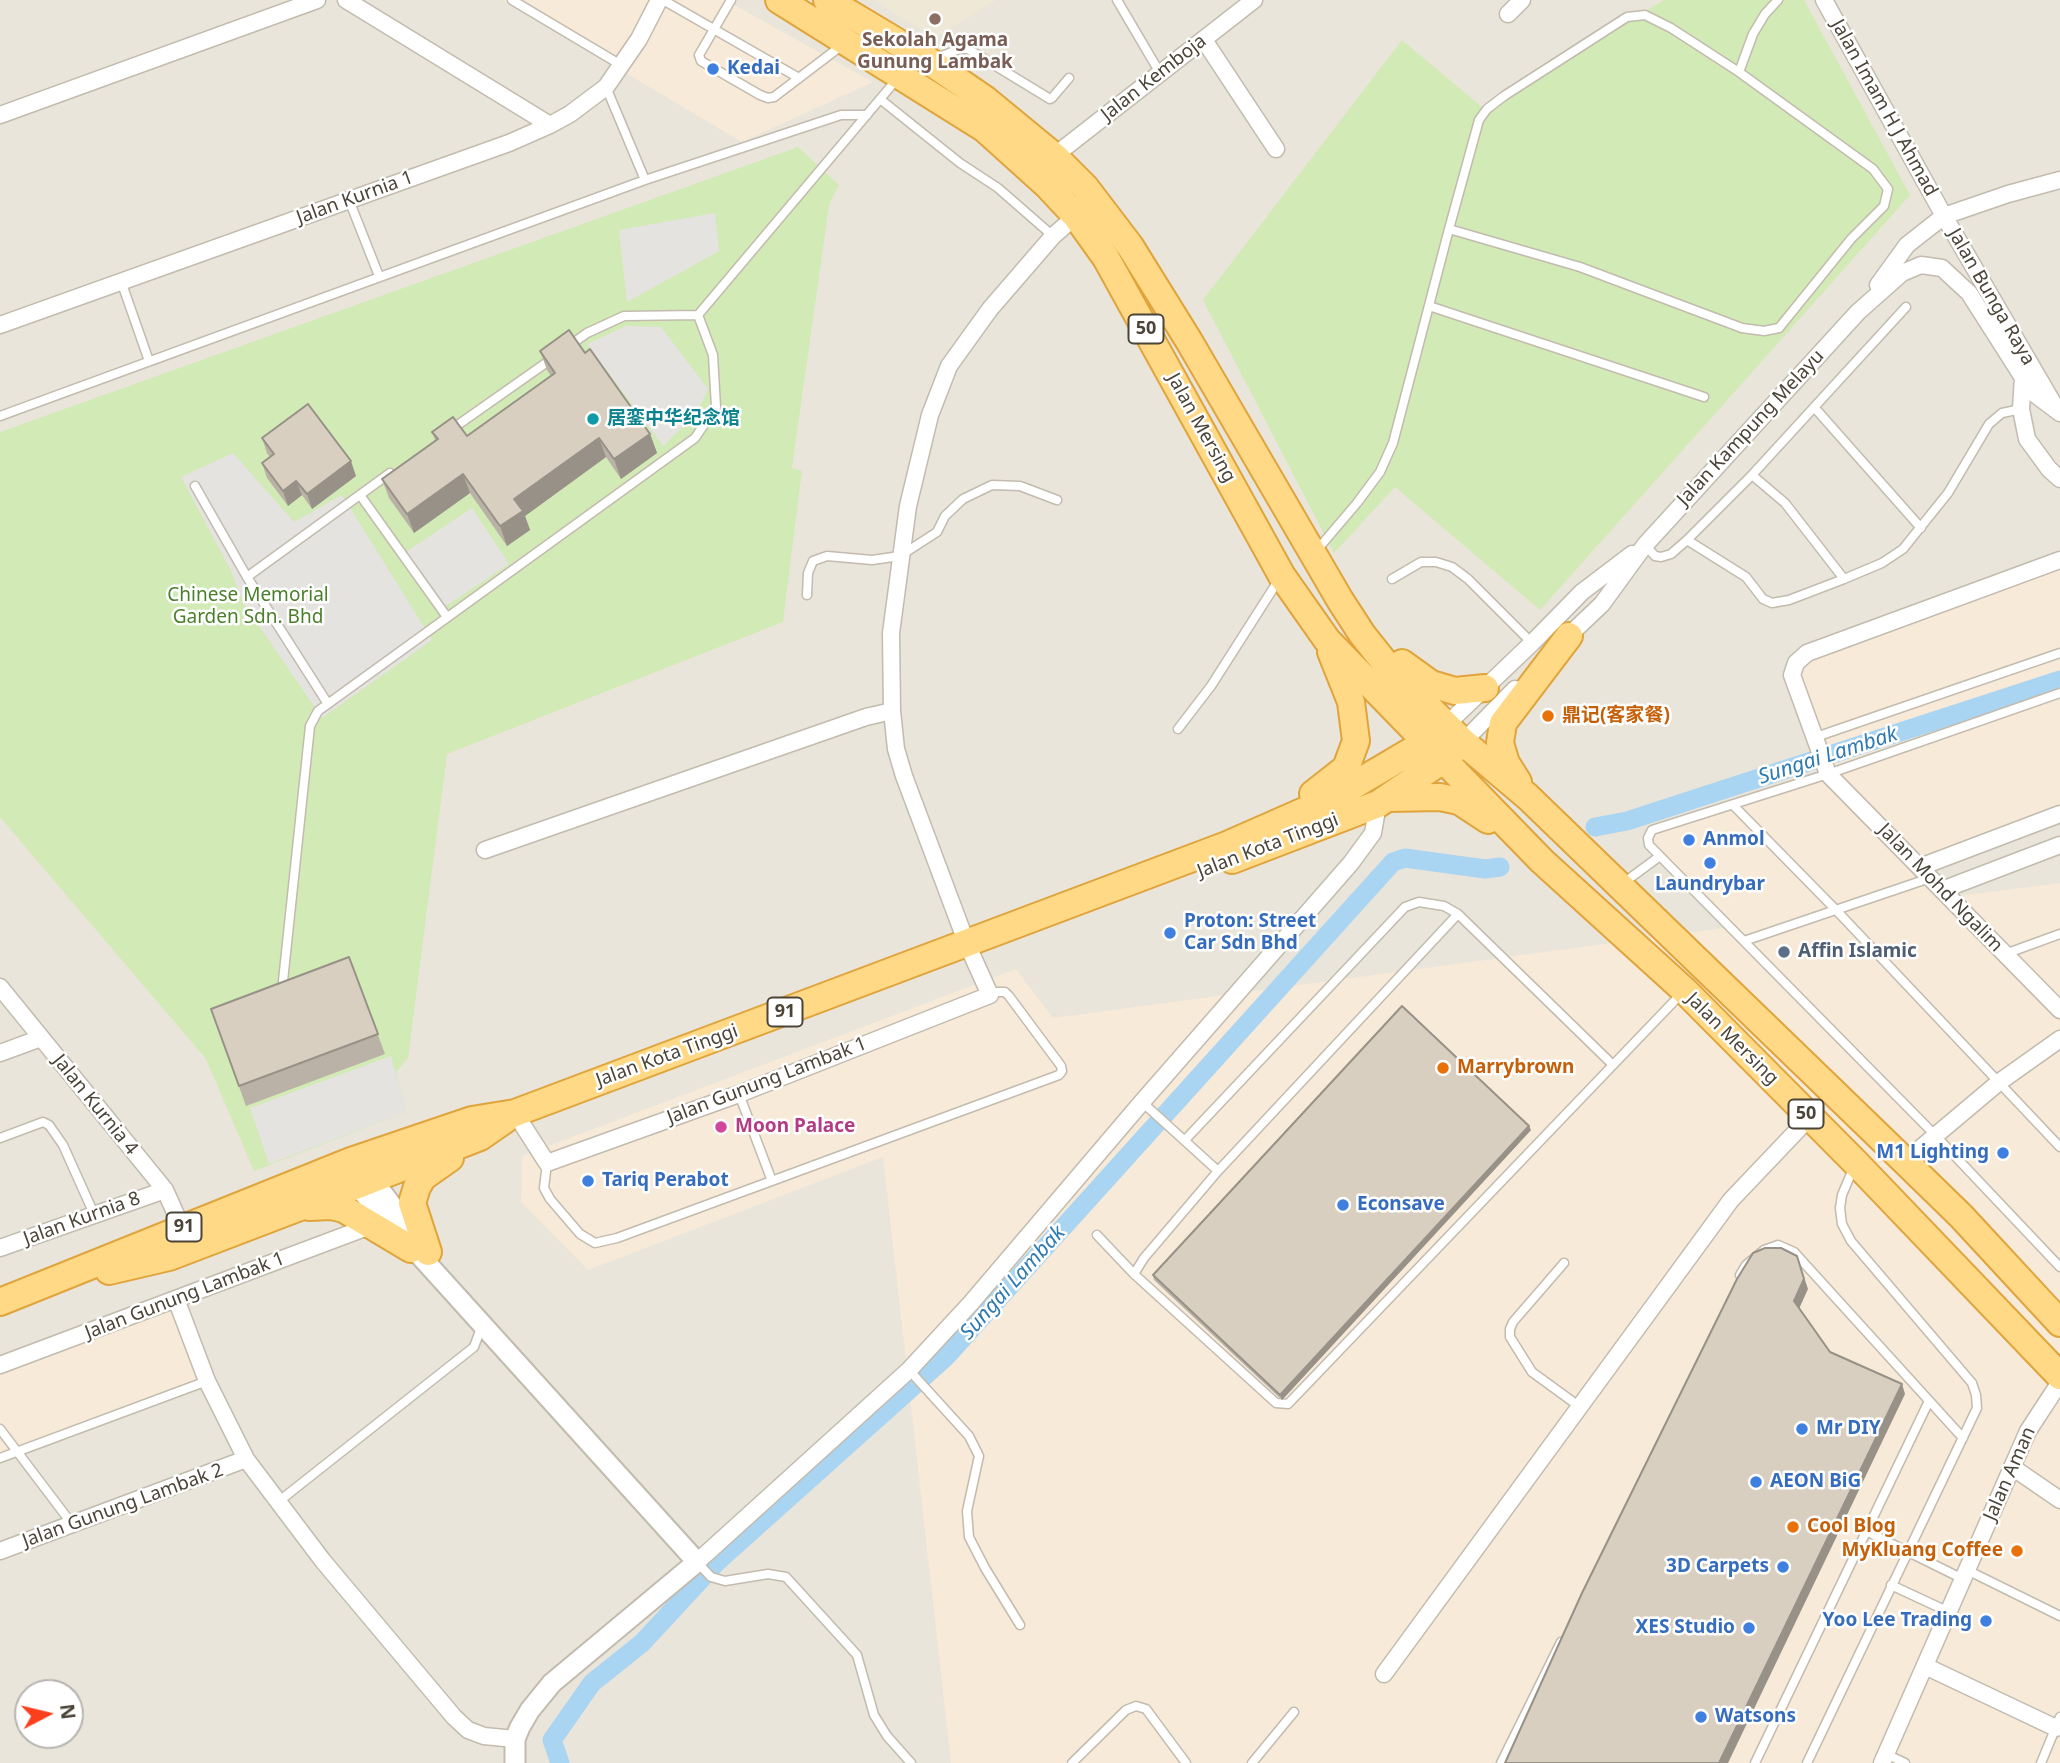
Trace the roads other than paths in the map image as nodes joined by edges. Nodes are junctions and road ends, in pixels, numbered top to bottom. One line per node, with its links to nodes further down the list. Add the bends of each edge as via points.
1 (317, 0): 26 (street)
2 (346, 0): 28 (street)
3 (512, 0): 18 (lane)
4 (661, 0): 14 (lane); 18 (street, Jalan Kurnia 1)
5 (731, 0): 14 (lane)
6 (779, 0): 16 (highway, Jalan Mersing / 50)
7 (828, 0): 17 (highway, Jalan Mersing / 50)
8 (1117, 0): 20 (lane)
9 (1254, 0): 15 (street, Jalan Kemboja)
10 (1521, 0): 13 (street)
11 (1778, 0): 19 (lane, via 1753,34)
12 (1824, 0): 35 (street, Jalan Imam H J Ahmad)
13 (1508, 14)
14 (713, 29): 22 (lane); 22 (lane, via 699,55 701,61 760,95 774,97)
15 (1204, 40): 20 (street, Jalan Kemboja); 29 (street)
16 (846, 42): 21 (highway, Jalan Mersing / 50); 22 (lane)
17 (929, 61): 23 (lane, via 968,49 1050,99); 30 (highway, Jalan Mersing / 50)
18 (621, 65): 24 (street, Jalan Kurnia 1)
19 (1739, 72): 36 (lane, via 1645,15 1627,17 1487,109 1479,120); 36 (lane, via 1873,169 1888,189 1884,206 1779,328 1742,328 1580,267)
20 (1160, 74): 30 (street, Jalan Kemboja)
21 (900, 75): 25 (lane); 34 (highway, Jalan Mersing / 50, via 985,129)
22 (799, 78)
23 (1069, 78)
24 (606, 87): 28 (street, Jalan Kurnia 1); 31 (lane)
25 (880, 99): 27 (lane); 37 (lane)
26 (0, 115)
27 (867, 115): 31 (lane, via 841,115); 43 (lane)
28 (550, 125): 33 (street, Jalan Kurnia 1)
29 (1276, 149)
30 (1054, 156): 62 (highway, Jalan Mersing / 50, via 1085,187 1130,246)
31 (645, 180): 38 (lane)
32 (2060, 180): 35 (street)
33 (349, 200): 38 (lane); 39 (street, Jalan Kurnia 1)
34 (1076, 216): 37 (street); 65 (highway, Jalan Mersing / 50, via 1106,258)
35 (1944, 216): 42 (street, via 1907,245); 50 (street, Jalan Bunga Raya)
36 (1449, 229): 40 (lane)
37 (1053, 236): 63 (street, via 990,309 949,366 919,456)
38 (379, 276): 45 (lane)
39 (121, 281): 44 (street, Jalan Kurnia 1); 45 (lane)
40 (1429, 306): 47 (lane); 62 (lane, via 1393,443 1380,472)
41 (1906, 307): 48 (lane)
42 (1858, 312): 46 (street, via 1902,273 1921,265 1942,268 1969,293); 61 (street, Jalan Kampung Melayu)
43 (698, 315): 52 (lane, via 624,316 587,333); 71 (lane, via 713,355 716,407 695,438)
44 (0, 325)
45 (149, 361): 51 (lane)
46 (2022, 377): 49 (street); 50 (street, via 2032,392)
47 (1704, 397)
48 (1814, 407): 54 (lane); 59 (lane)
49 (2021, 409): 55 (street, via 2027,439); 59 (lane, via 2002,414 1989,424)
50 (2059, 412)
51 (0, 416)
52 (446, 433)
53 (403, 464): 57 (lane)
54 (1752, 475): 60 (lane); 68 (lane, via 1785,503)
55 (2060, 479)
56 (195, 486): 66 (lane)
57 (359, 495): 66 (lane); 71 (lane)
58 (1057, 500): 63 (lane, via 1020,486 992,485 962,499 937,532)
59 (1921, 528): 68 (lane, via 1903,549)
60 (1687, 540): 61 (lane, via 1661,557); 68 (lane, via 1746,577 1763,599 1772,603)
61 (1645, 545): 72 (street, Jalan Kampung Melayu, via 1602,604); 74 (street, Jalan Kampung Melayu, via 1582,592)
62 (1312, 555): 70 (highway, Jalan Mersing / 50)
63 (900, 556): 69 (lane, via 872,561 827,556 813,561); 79 (street, via 891,633)
64 (2060, 560): 83 (street, via 1807,653 1792,675)
65 (1282, 576): 73 (highway, Jalan Mersing / 50); 80 (lane, via 1212,686)
66 (247, 577): 78 (lane)
67 (1392, 579): 74 (lane, via 1421,562 1452,567)
68 (1844, 579)
69 (807, 595)
70 (1340, 600): 76 (highway, via 1406,668 1431,684 1455,691); 81 (highway, Jalan Mersing / 50, via 1389,668)
71 (447, 617): 78 (lane)
72 (1569, 636): 81 (street, Jalan Kampung Melayu); 84 (highway, via 1503,723 1500,743 1506,763)
73 (1327, 640): 82 (highway, Jalan Mersing / 50); 88 (highway, via 1351,702 1356,741 1346,768 1318,791)
74 (1532, 643): 76 (street, Jalan Kampung Melayu)
75 (2060, 653): 83 (lane)
76 (1485, 688): 81 (street, Jalan Kampung Melayu)
77 (2060, 693): 83 (lane)
78 (328, 704): 104 (lane, via 310,726 283,981)
79 (892, 711): 91 (street, via 866,716); 100 (street, via 904,776)
80 (1178, 729)
81 (1454, 734): 82 (highway, Jalan Kota Tinggi / 91); 84 (highway, Jalan Mersing / 50)
82 (1434, 752): 85 (highway, Jalan Kota Tinggi / 91); 88 (highway, Jalan Kota Tinggi / 91); 90 (highway, Jalan Mersing / 50)
83 (1821, 757): 86 (lane); 93 (street, Jalan Mohd Ngalim)
84 (1528, 797): 94 (highway, Jalan Mersing / 50)
85 (1384, 801): 90 (highway, via 1440,797 1459,801); 95 (highway, Jalan Kota Tinggi / 91, via 1197,874); 113 (street, via 1373,833 1351,863)
86 (1733, 805): 92 (lane, via 1652,830 1649,845); 96 (lane)
87 (2060, 814): 93 (street)
88 (1227, 845): 95 (highway, Jalan Kota Tinggi / 91)
89 (2060, 845): 93 (street)
90 (1529, 848): 103 (highway, Jalan Mersing / 50)
91 (485, 850)
92 (1660, 856): 94 (lane); 99 (lane)
93 (1931, 878): 96 (lane); 101 (street, Jalan Mohd Ngalim)
94 (1620, 886): 121 (highway, Jalan Mersing / 50)
95 (1055, 909): 100 (highway, Jalan Kota Tinggi / 91)
96 (1836, 910): 99 (lane); 111 (lane)
97 (1458, 914): 110 (lane); 119 (lane, via 1432,903 1405,908); 124 (lane)
98 (2060, 934): 101 (lane)
99 (1744, 940): 116 (lane)
100 (967, 944): 105 (street); 114 (highway, Jalan Kota Tinggi / 91)
101 (2005, 954): 106 (street, Jalan Mohd Ngalim)
102 (0, 987): 107 (street, Jalan Kurnia 4)
103 (1684, 990): 110 (lane); 115 (highway, Jalan Mersing / 50)
104 (286, 991)
105 (990, 995): 112 (street, Jalan Gunung Lambak 1); 126 (lane, via 1005,992 1009,996 1060,1066 1059,1075)
106 (2060, 1010)
107 (41, 1038): 109 (street); 127 (street, Jalan Kurnia 4)
108 (2060, 1039): 111 (street)
109 (0, 1053)
110 (1613, 1065): 137 (lane, via 1288,1404 1276,1403)
111 (1998, 1083): 116 (street); 120 (lane)
112 (738, 1094): 122 (street, Jalan Gunung Lambak 1); 126 (lane)
113 (1147, 1107): 119 (lane); 147 (street)
114 (515, 1113): 117 (highway, Jalan Kota Tinggi / 91); 122 (street); 125 (highway, Jalan Kota Tinggi / 91, via 472,1120)
115 (1810, 1117): 123 (highway, Jalan Mersing / 50); 152 (street, via 1731,1200)
116 (1935, 1135): 121 (street); 136 (lane)
117 (480, 1137): 125 (highway, Jalan Kota Tinggi / 91); 134 (highway, via 423,1177 417,1187 412,1203)
118 (0, 1138): 129 (lane, via 43,1122 49,1125)
119 (1185, 1140): 124 (lane)
120 (2060, 1147)
121 (1904, 1162): 142 (highway, Jalan Mersing / 50)
122 (547, 1163): 126 (lane, via 544,1188 550,1199 580,1234 595,1243)
123 (1856, 1163): 148 (highway, Jalan Mersing / 50); 154 (lane, via 1842,1195 1842,1224 1850,1241 1972,1383 1976,1408)
124 (1218, 1171): 137 (lane)
125 (356, 1173): 128 (highway, Jalan Kota Tinggi / 91); 131 (highway, Jalan Kota Tinggi / 91); 134 (street)
126 (772, 1181)
127 (164, 1190): 129 (street, Jalan Kurnia 8); 131 (street, Jalan Kurnia 4)
128 (290, 1210): 130 (highway, via 331,1206); 138 (highway, Jalan Kota Tinggi / 91, via 169,1257)
129 (94, 1214): 133 (street, Jalan Kurnia 8)
130 (370, 1226): 134 (highway); 140 (street, Jalan Gunung Lambak 1)
131 (181, 1228): 138 (highway, Jalan Kota Tinggi / 91)
132 (1097, 1235): 137 (lane)
133 (0, 1248)
134 (420, 1250): 143 (street)
135 (1563, 1263): 152 (lane, via 1513,1322 1510,1337 1532,1372)
136 (2060, 1267)
137 (1134, 1275)
138 (29, 1290): 141 (highway, Jalan Kota Tinggi / 91)
139 (1733, 1290): 151 (lane, via 1745,1265 1764,1250 1779,1245 1794,1252)
140 (176, 1299): 146 (street, Jalan Gunung Lambak 1); 149 (street)
141 (0, 1302)
142 (2060, 1323)
143 (482, 1325): 144 (street); 145 (lane)
144 (497, 1342): 145 (lane); 165 (street)
145 (474, 1347): 160 (lane)
146 (0, 1365)
147 (909, 1370): 165 (street); 170 (lane, via 969,1436 979,1455 967,1511 969,1537)
148 (2060, 1376)
149 (207, 1381): 155 (lane); 157 (street)
150 (2060, 1382): 158 (street, Jalan Aman, via 2028,1431)
151 (1929, 1401): 154 (lane); 162 (lane)
152 (1580, 1408): 173 (street)
153 (0, 1429): 155 (lane)
154 (1963, 1438): 164 (lane)
155 (18, 1452): 156 (lane); 161 (lane)
156 (0, 1458)
157 (246, 1459): 160 (street); 161 (street, Jalan Gunung Lambak 2)
158 (2012, 1467): 159 (street); 166 (street, Jalan Aman)
159 (2060, 1500)
160 (278, 1502): 176 (street, via 454,1717 484,1736)
161 (72, 1524): 163 (street, Jalan Gunung Lambak 2)
162 (1866, 1531): 164 (lane); 184 (lane)
163 (0, 1551)
164 (1907, 1552): 166 (lane); 167 (lane)
165 (697, 1562): 176 (street, via 552,1683); 179 (lane, via 711,1577 725,1581 768,1574 786,1577 857,1655 874,1715)
166 (1965, 1575): 168 (street, Jalan Aman); 169 (lane)
167 (1891, 1585): 168 (lane); 185 (lane)
168 (1949, 1612): 172 (street, Jalan Aman)
169 (2060, 1616)
170 (1020, 1625)
171 (1562, 1639): 183 (lane)
172 (1925, 1666): 175 (street); 177 (street, Jalan Aman)
173 (1384, 1674)
174 (1294, 1712): 182 (lane)
175 (2058, 1723): 187 (lane)
176 (515, 1739): 178 (street)
177 (1884, 1759): 186 (lane)
178 (515, 1763)
179 (911, 1763)
180 (1072, 1763): 181 (lane, via 1126,1710 1136,1706 1146,1709)
181 (1186, 1763)
182 (1252, 1763)
183 (1501, 1763)
184 (1755, 1763)
185 (1807, 1763)
186 (1905, 1763)
187 (2041, 1763)

